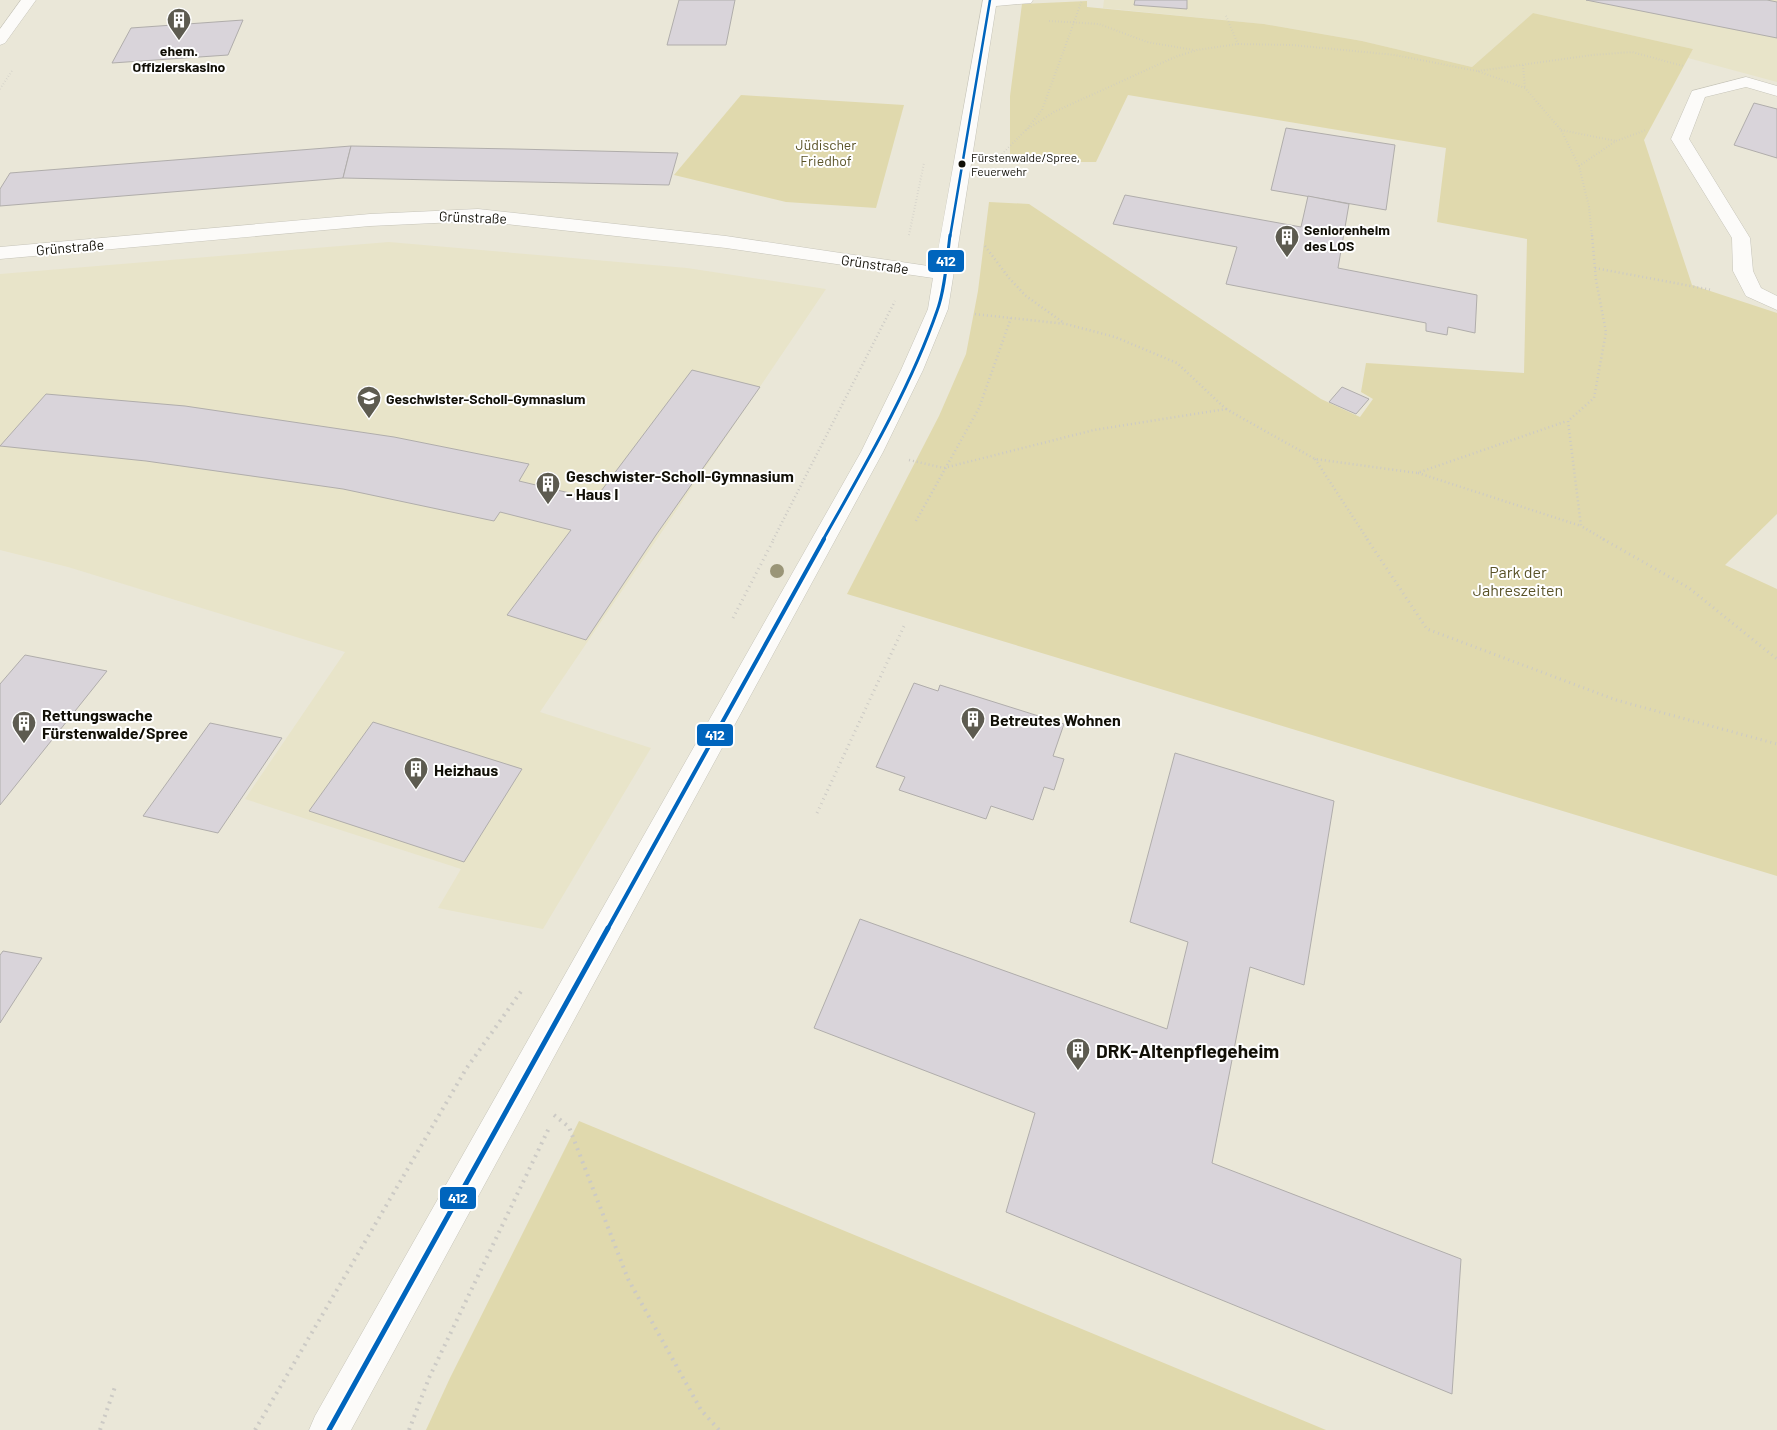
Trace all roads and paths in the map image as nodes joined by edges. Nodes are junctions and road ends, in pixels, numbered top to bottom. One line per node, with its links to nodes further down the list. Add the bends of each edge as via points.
1 (29, 0): 8 (street)
2 (1026, 0): 4 (street)
3 (1082, 0): 6 (path)
4 (990, 1): 7 (street)
5 (1226, 16): 9 (path)
6 (1072, 22): 7 (path); 10 (path, via 1099,24 1147,42); 17 (path, via 1042,110)
7 (986, 24): 26 (street)
8 (0, 40)
9 (1238, 44): 10 (path); 13 (path, via 1292,44 1395,55)
10 (1197, 50): 17 (path, via 1054,112)
11 (1632, 52): 12 (path)
12 (1523, 66): 13 (path); 14 (path)
13 (1477, 71): 14 (path)
14 (1525, 88): 18 (path)
15 (1777, 91): 16 (street, via 1746,82 1698,94)
16 (1690, 114): 19 (path); 27 (street, via 1680,139 1741,238 1743,271 1753,292)
17 (1026, 130): 20 (path, via 1003,151)
18 (1561, 130): 19 (path); 21 (path)
19 (1616, 142): 21 (path)
20 (999, 159)
21 (1579, 166): 25 (path, via 1589,208)
22 (980, 238): 30 (path, via 1026,296)
23 (0, 253): 24 (street, Grünstraße, via 370,220 478,215 726,242)
24 (909, 268): 26 (street, Grünstraße); 39 (path, via 894,304)
25 (1595, 268): 27 (path); 32 (path, via 1606,332 1594,398)
26 (944, 274): 28 (street)
27 (1773, 303)
28 (938, 309): 29 (path); 33 (street)
29 (1011, 318): 30 (path); 35 (path, via 979,408)
30 (1066, 324): 31 (path, via 1115,337 1177,363)
31 (1226, 409): 34 (path); 35 (path, via 1094,430)
32 (1568, 421): 36 (path); 38 (path)
33 (872, 452): 35 (path); 45 (street)
34 (1315, 458): 36 (path); 42 (path, via 1427,629 1616,700)
35 (944, 468): 37 (path)
36 (1417, 473): 38 (path)
37 (916, 521)
38 (1581, 526): 41 (path, via 1688,588)
39 (732, 620)
40 (905, 624): 43 (path)
41 (1777, 659)
42 (1777, 744)
43 (817, 813)
44 (528, 982): 48 (path, via 466,1069)
45 (519, 1086): 49 (street); 50 (path, via 569,1127 628,1279 701,1410)
46 (116, 1384): 47 (path)
47 (100, 1430)
48 (255, 1430)
49 (329, 1430)
50 (719, 1430)

